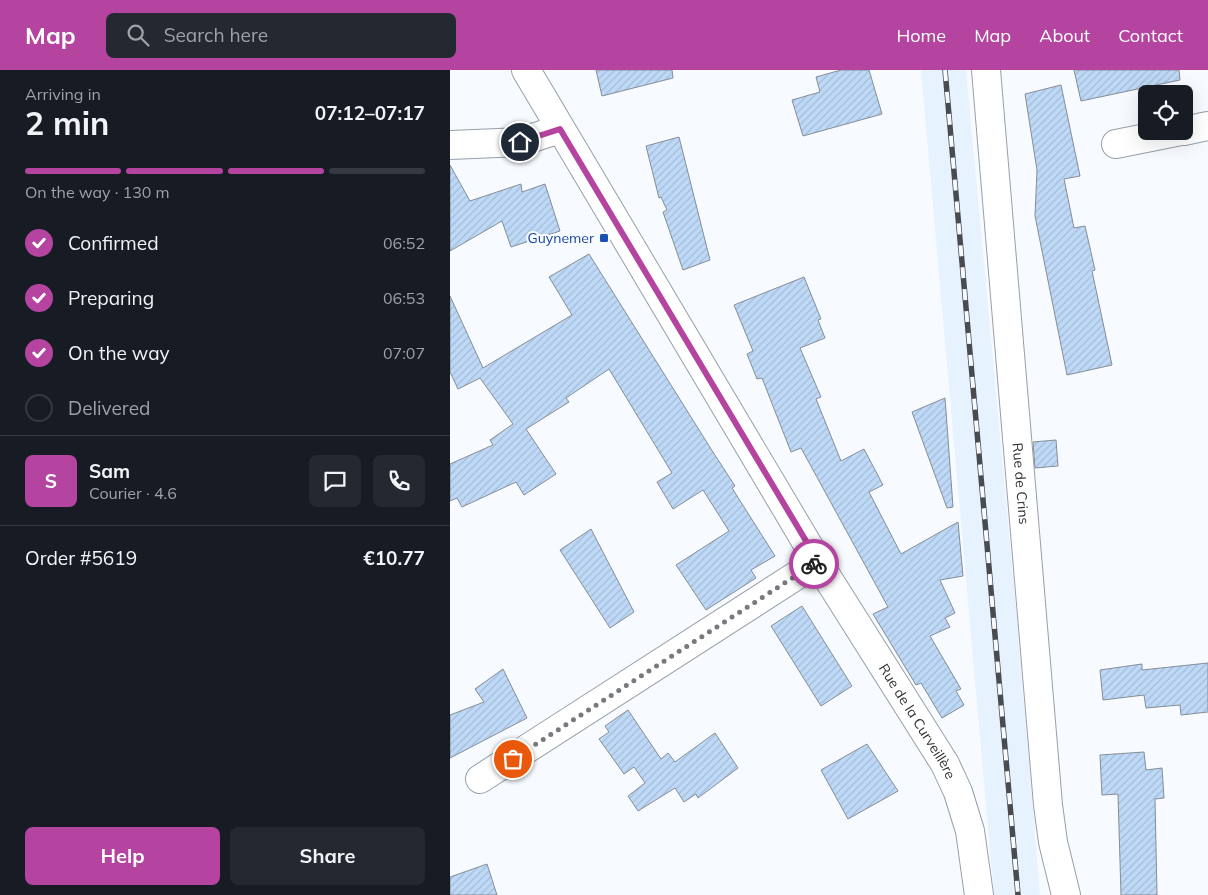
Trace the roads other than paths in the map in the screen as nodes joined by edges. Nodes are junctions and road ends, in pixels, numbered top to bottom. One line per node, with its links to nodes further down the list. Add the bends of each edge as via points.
1 (526, 70): 4 (street, Rue de la Curveillère)
2 (986, 70): 12 (street, Rue de Crins, via 1048,805)
3 (1208, 126): 5 (street)
4 (560, 129): 8 (street, via 520,142); 9 (street, Rue de la Curveillère)
5 (1193, 129)
6 (1138, 140): 7 (street)
7 (1116, 144)
8 (450, 145)
9 (818, 561): 10 (street); 11 (street, Rue de la Curveillère, via 955,785 970,831)
10 (480, 779)
11 (973, 893)
12 (1066, 895)

